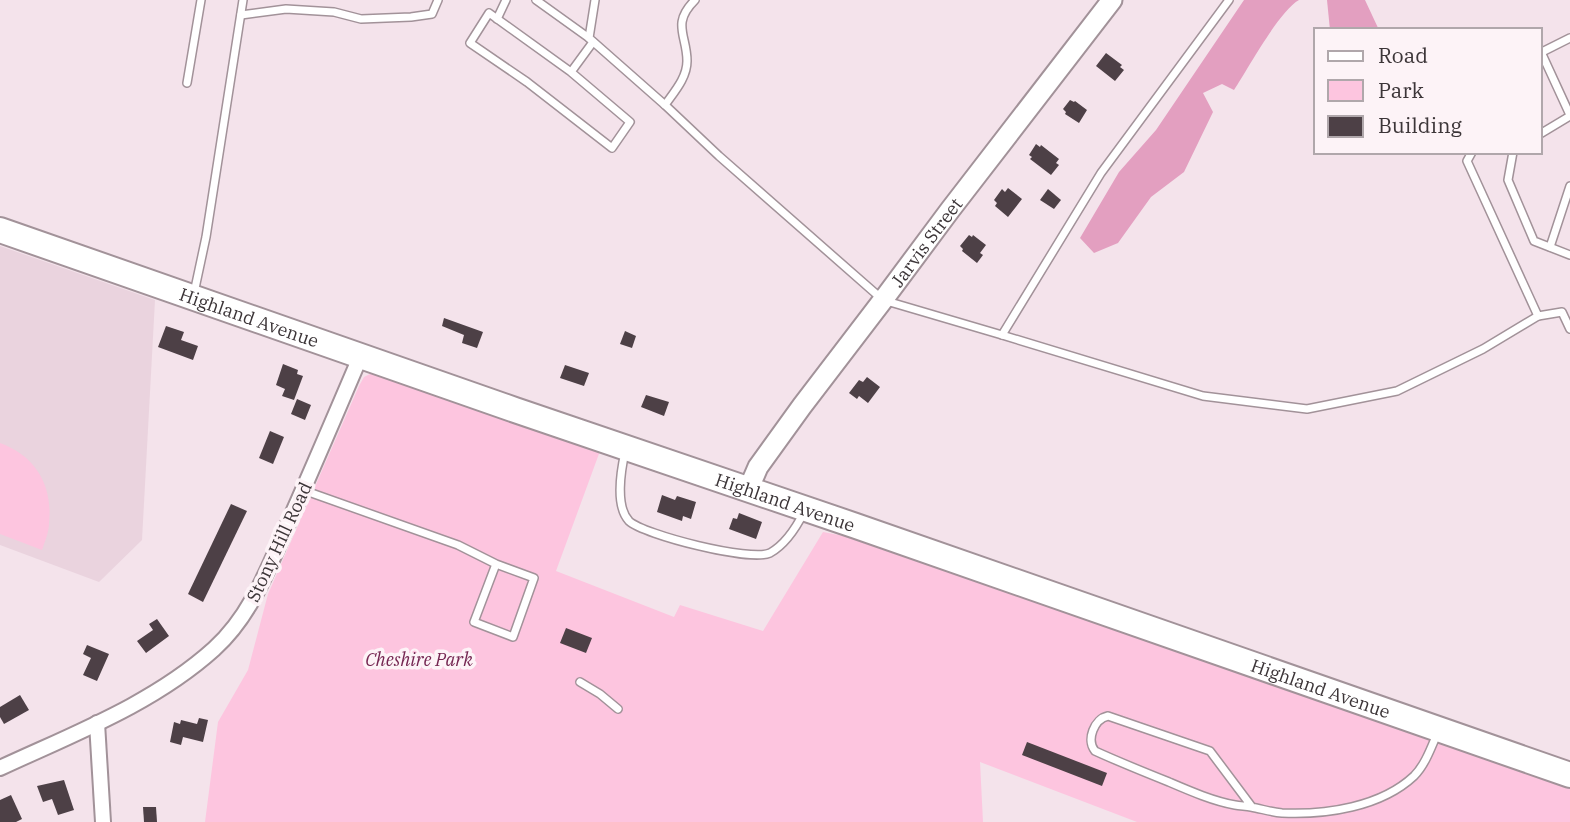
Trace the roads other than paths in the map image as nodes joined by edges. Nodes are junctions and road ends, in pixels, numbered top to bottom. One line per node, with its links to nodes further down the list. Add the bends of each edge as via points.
1 (201, 0): 17 (lane)
2 (243, 0): 10 (lane)
3 (438, 0): 10 (lane, via 432,14 411,17 361,19 286,9)
4 (506, 0): 11 (lane)
5 (536, 0): 13 (lane)
6 (595, 0): 13 (lane)
7 (695, 0): 18 (lane, via 682,20 687,62 684,77)
8 (1112, 0): 28 (street, Jarvis Street)
9 (1228, 0): 33 (lane, via 1101,173)
10 (241, 15): 27 (lane, via 206,237)
11 (497, 19): 16 (lane); 16 (lane, via 489,13 470,43 612,148 630,122)
12 (1570, 38): 14 (lane)
13 (591, 40): 16 (lane); 18 (lane)
14 (1542, 52)
15 (1542, 55): 19 (lane)
16 (571, 72)
17 (187, 83)
18 (665, 105): 28 (lane)
19 (1570, 115): 20 (lane)
20 (1542, 133)
21 (1471, 154): 31 (lane, via 1467,161)
22 (1513, 154): 25 (lane, via 1508,180 1534,241)
23 (1570, 186): 25 (lane)
24 (0, 230): 27 (highway, Highland Avenue)
25 (1550, 247): 26 (lane)
26 (1570, 256)
27 (192, 297): 34 (highway, Highland Avenue)
28 (883, 300): 33 (lane); 37 (street, Jarvis Street, via 758,467)
29 (1570, 308): 30 (lane)
30 (1562, 312): 31 (lane); 32 (lane)
31 (1538, 316): 33 (lane, via 1397,391 1307,409 1203,396)
32 (1570, 329)
33 (1002, 335)
34 (361, 355): 35 (highway, Highland Avenue); 36 (street, Stony Hill Road)
35 (626, 448): 37 (highway, Highland Avenue); 38 (lane, via 621,501 629,521 681,541 746,555 767,554 783,544)
36 (303, 490): 39 (lane); 42 (street, Stony Hill Road, via 260,586 229,633 180,677)
37 (748, 490): 38 (highway, Highland Avenue)
38 (805, 509): 43 (highway, Highland Avenue)
39 (496, 564): 39 (lane, via 534,578 513,637 474,622)
40 (580, 682): 41 (lane)
41 (618, 709)
42 (97, 723): 44 (street, Stony Hill Road); 47 (street)
43 (1439, 730): 45 (highway, Highland Avenue); 46 (lane, via 1415,775 1384,796 1315,812 1283,813)
44 (0, 768)
45 (1570, 775)
46 (1252, 807): 46 (lane, via 1193,792 1095,751 1091,744 1098,720 1108,716 1210,751)
47 (103, 822)

